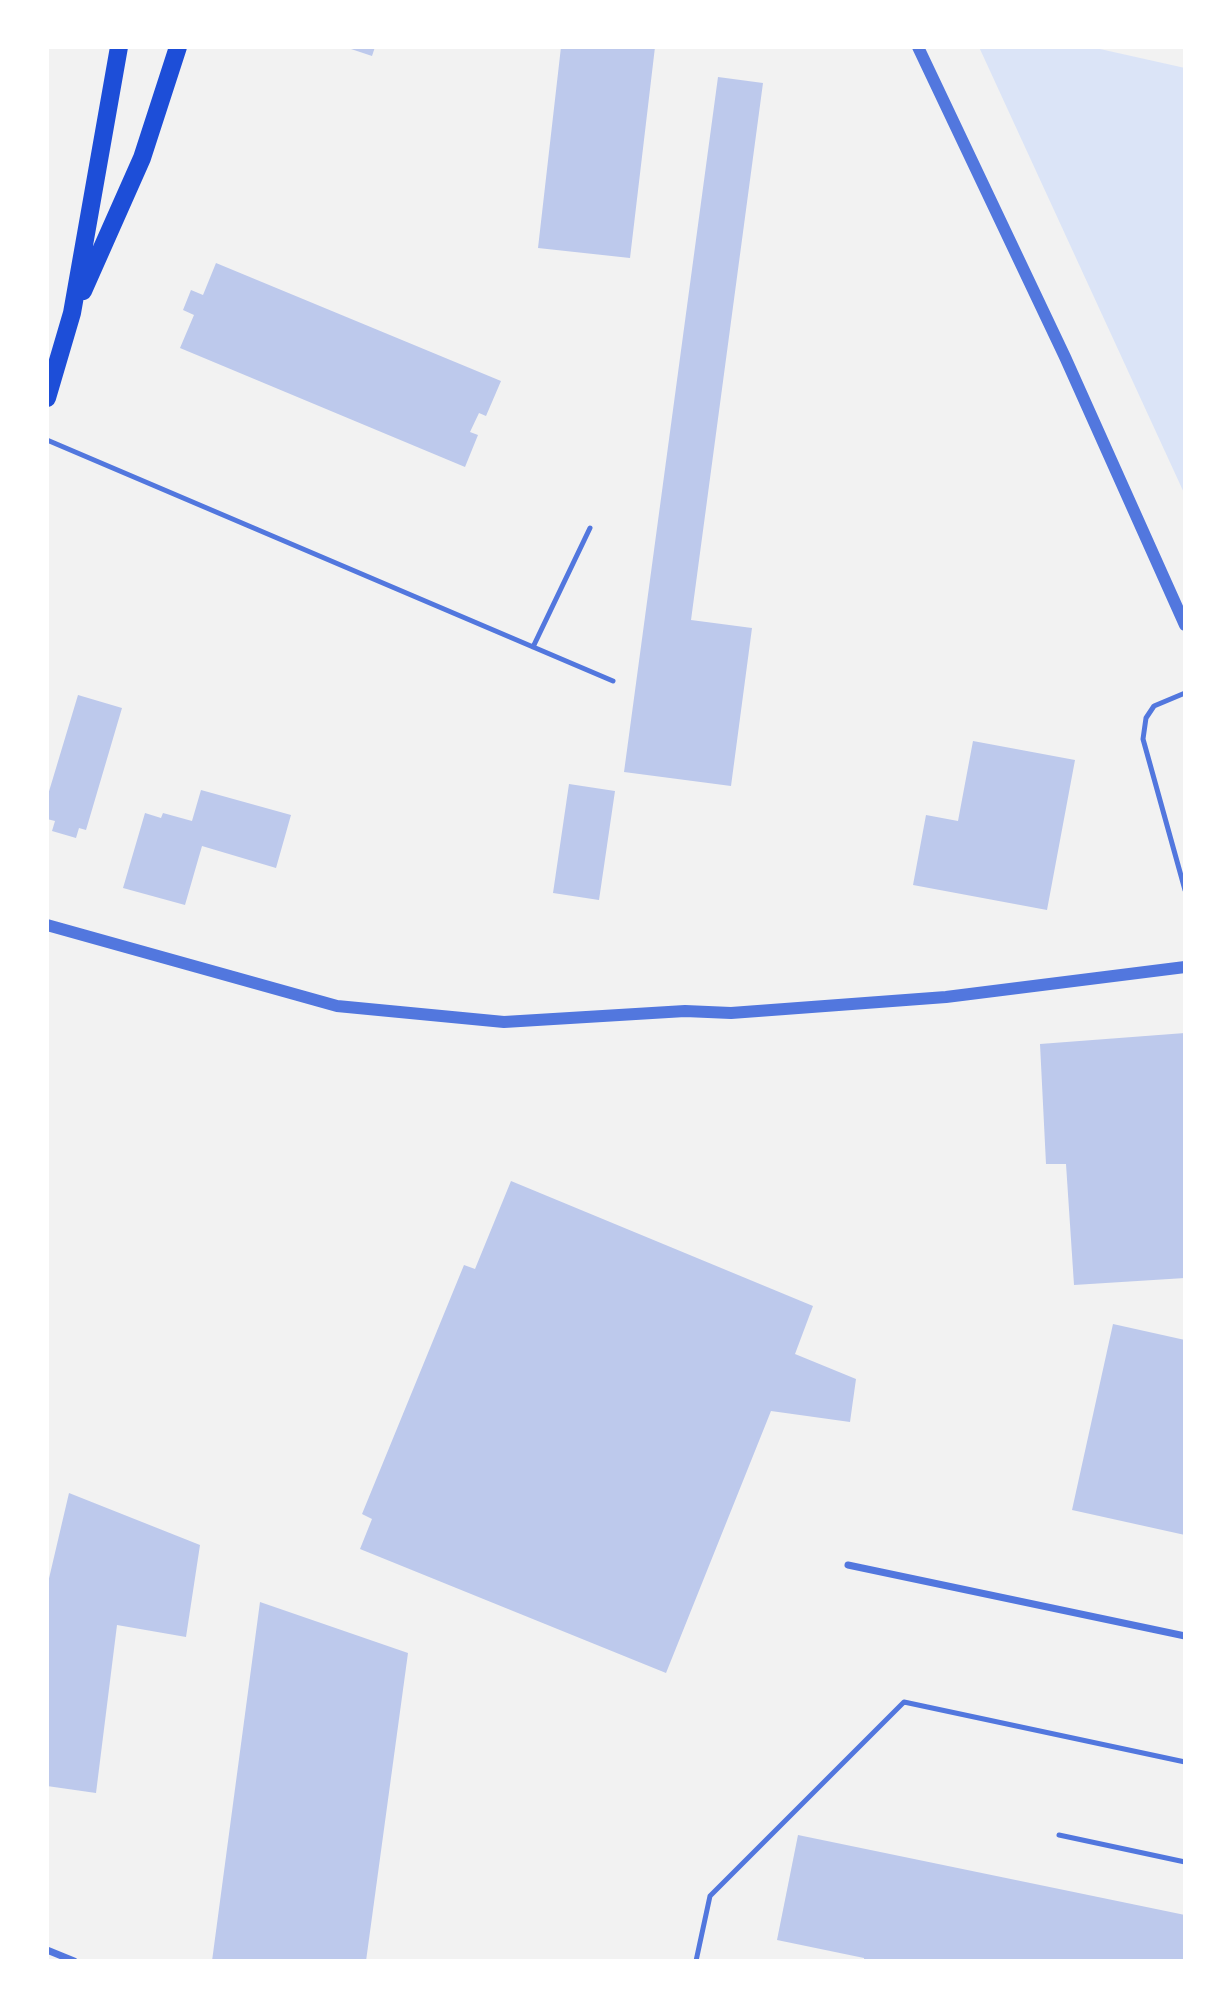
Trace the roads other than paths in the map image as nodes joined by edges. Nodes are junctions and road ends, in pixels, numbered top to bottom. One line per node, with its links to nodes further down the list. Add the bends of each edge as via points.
1 (119, 47): 4 (main road)
2 (178, 47): 4 (main road, via 121,211)
3 (918, 47): 8 (street)
4 (72, 313): 5 (main road)
5 (47, 398)
6 (47, 440): 9 (lane)
7 (590, 528): 9 (lane)
8 (1185, 625)
9 (533, 647): 10 (lane)
10 (613, 681)
11 (1185, 693): 12 (lane, via 1154,706 1146,718 1143,739)
12 (1185, 891)
13 (47, 925): 14 (street, via 337,1006 504,1022 685,1011 731,1013 946,997)
14 (1185, 967)
15 (848, 1565): 16 (street)
16 (1185, 1636)
17 (1185, 1762): 22 (lane, via 904,1702 710,1896)
18 (1059, 1835): 19 (lane)
19 (1185, 1862)
20 (47, 1950): 21 (street)
21 (74, 1961)
22 (696, 1961)

